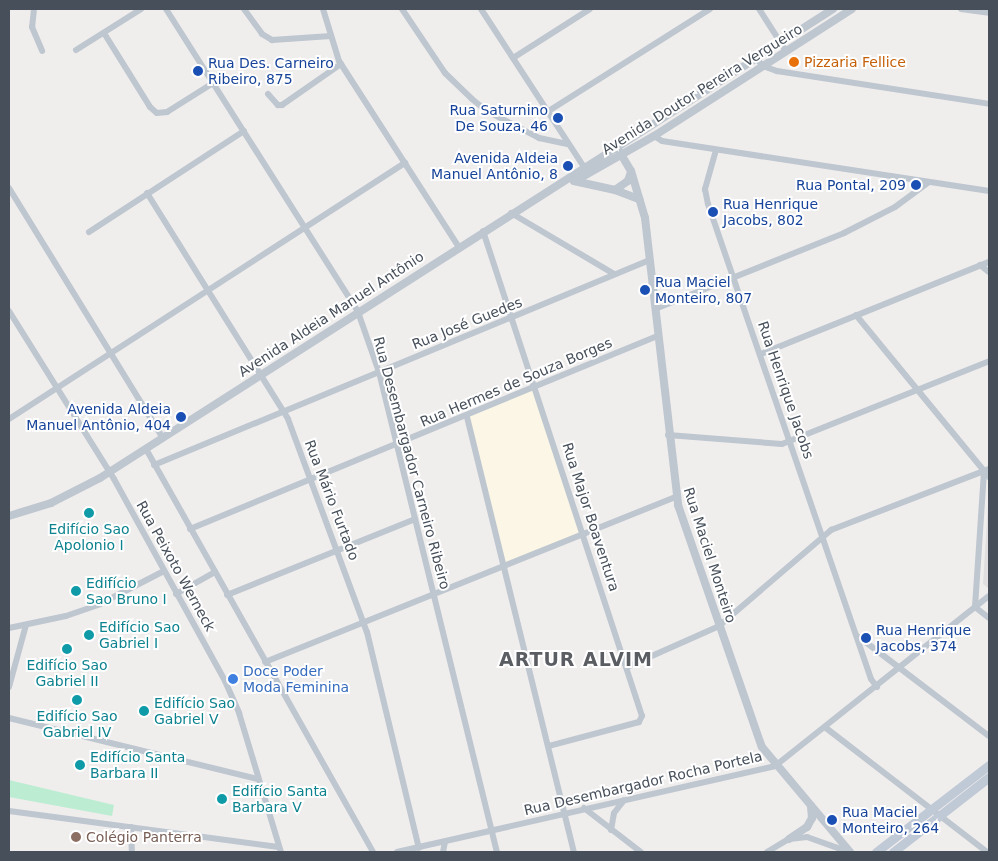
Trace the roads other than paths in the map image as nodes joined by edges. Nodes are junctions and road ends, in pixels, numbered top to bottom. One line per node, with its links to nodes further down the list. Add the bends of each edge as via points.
1 (34, 9): 19 (street, via 32,28)
2 (141, 9): 15 (street)
3 (166, 9): 25 (street, Rua Desembargador Carneiro Ribeiro)
4 (244, 9): 16 (street, via 262,34 272,40)
5 (322, 9): 16 (street)
6 (402, 9): 31 (street, via 445,74 472,99 487,111 539,138)
7 (481, 9): 21 (street)
8 (590, 9): 21 (street)
9 (710, 9): 28 (street)
10 (759, 9): 17 (street)
11 (833, 9): 17 (street, Avenida Doutor Pereira Vergueiro)
12 (852, 9): 20 (street, Avenida Doutor Pereira Vergueiro)
13 (961, 9): 14 (street)
14 (989, 13)
15 (104, 33): 18 (street); 25 (street, via 150,107 157,112 167,112)
16 (331, 36): 23 (street, via 334,52)
17 (780, 42): 20 (street); 22 (street, Avenida Doutor Pereira Vergueiro)
18 (76, 50)
19 (42, 51)
20 (786, 51): 24 (street, Avenida Doutor Pereira Vergueiro)
21 (513, 58): 28 (street)
22 (756, 58): 24 (street); 32 (street, Avenida Doutor Pereira Vergueiro)
23 (341, 64): 26 (street, via 282,105); 35 (street)
24 (763, 66): 27 (street); 30 (street, Avenida Doutor Pereira Vergueiro)
25 (214, 83): 29 (street, Rua Desembargador Carneiro Ribeiro)
26 (268, 94)
27 (989, 104)
28 (547, 112): 31 (street)
29 (244, 131): 44 (street); 47 (street, Rua Desembargador Carneiro Ribeiro)
30 (654, 136): 33 (street, via 662,142); 34 (street, Avenida Doutor Pereira Vergueiro)
31 (567, 144): 36 (street)
32 (616, 146): 34 (street, Rua Maciel Monteiro); 36 (street, Avenida Doutor Pereira Vergueiro)
33 (716, 150): 40 (street); 56 (street, Rua Henrique Jacobs, via 705,192)
34 (623, 155): 37 (street, Rua Maciel Monteiro); 38 (street, Avenida Doutor Pereira Vergueiro)
35 (405, 163): 47 (street); 50 (street)
36 (584, 167): 38 (street); 39 (street, Avenida Aldeia Manuel Antônio)
37 (632, 171): 42 (street, via 628,181); 45 (street, Rua Maciel Monteiro)
38 (591, 175): 39 (street, Avenida Aldeia Manuel Antônio); 42 (street)
39 (571, 180): 42 (street); 46 (street, Avenida Aldeia Manuel Antônio)
40 (929, 182): 43 (street); 56 (street, via 871,220)
41 (9, 188): 64 (street)
42 (612, 189): 45 (street)
43 (989, 191)
44 (147, 193): 49 (street); 57 (street, Rua Mário Furtado)
45 (639, 199): 51 (street, Rua Maciel Monteiro)
46 (511, 213): 48 (street, Avenida Aldeia Manuel Antônio); 55 (street)
47 (307, 228): 57 (street); 60 (street, Rua Desembargador Carneiro Ribeiro)
48 (483, 231): 50 (street, Avenida Aldeia Manuel Antônio); 62 (street, Rua Major Boaventura)
49 (89, 232)
50 (459, 247): 60 (street, Avenida Aldeia Manuel Antônio)
51 (650, 260): 55 (street, Rua José Guedes); 58 (street, Rua Maciel Monteiro)
52 (989, 262): 53 (street)
53 (980, 266): 54 (street); 61 (street)
54 (989, 272)
55 (614, 274): 62 (street, Rua José Guedes)
56 (734, 278): 58 (street); 65 (street, Rua Henrique Jacobs)
57 (209, 290): 64 (street); 68 (street, Rua Mário Furtado)
58 (655, 309): 63 (street, Rua Maciel Monteiro)
59 (9, 311): 69 (street, Rua Peixoto Werneck)
60 (358, 312): 67 (street, Rua Desembargador Carneiro Ribeiro); 68 (street, Avenida Aldeia Manuel Antônio)
61 (856, 315): 65 (street); 71 (street)
62 (512, 318): 67 (street, Rua José Guedes); 70 (street, Rua Major Boaventura)
63 (657, 336): 70 (street, Rua Hermes de Souza Borges); 75 (street, Rua Maciel Monteiro)
64 (109, 354): 69 (street); 76 (street)
65 (761, 354): 77 (street, Rua Henrique Jacobs)
66 (989, 361): 71 (street)
67 (379, 372): 72 (street, Rua José Guedes); 78 (street, Rua Desembargador Carneiro Ribeiro)
68 (261, 374): 72 (street, Rua Mário Furtado); 76 (street, Avenida Aldeia Manuel Antônio)
69 (56, 388): 74 (street); 82 (street, Rua Peixoto Werneck)
70 (535, 388): 73 (street, Rua Hermes de Souza Borges); 89 (street, Rua Major Boaventura)
71 (916, 390): 77 (street); 81 (street)
72 (284, 411): 80 (street, Rua José Guedes); 84 (street, Rua Mário Furtado)
73 (468, 416): 78 (street, Rua Hermes de Souza Borges); 92 (street)
74 (9, 418)
75 (668, 435): 77 (street, via 776,444); 85 (street, Rua Maciel Monteiro)
76 (163, 438): 79 (street, Avenida Aldeia Manuel Antônio)
77 (790, 441): 90 (street, Rua Henrique Jacobs)
78 (397, 445): 84 (street, Rua Hermes de Souza Borges); 87 (street, Rua Desembargador Carneiro Ribeiro)
79 (146, 449): 80 (street); 82 (street, Avenida Aldeia Manuel Antônio)
80 (154, 465): 88 (street)
81 (987, 470): 83 (street); 90 (street); 99 (street)
82 (109, 471): 86 (street, Avenida Aldeia Manuel Antônio, via 62,498); 93 (street, Rua Peixoto Werneck)
83 (989, 477)
84 (311, 480): 88 (street, Rua Hermes de Souza Borges); 91 (street, Rua Mário Furtado)
85 (676, 497): 89 (street); 103 (street, Rua Maciel Monteiro)
86 (9, 516)
87 (415, 519): 91 (street); 96 (street, Rua Desembargador Carneiro Ribeiro)
88 (190, 529): 94 (street)
89 (584, 533): 92 (street); 107 (street, Rua Major Boaventura)
90 (824, 536): 103 (street); 105 (street, Rua Henrique Jacobs)
91 (337, 550): 97 (street); 101 (street, Rua Mário Furtado)
92 (504, 565): 96 (street); 114 (street)
93 (164, 571): 95 (street, Rua Peixoto Werneck); 102 (street, via 100,604)
94 (215, 572): 95 (street); 97 (street)
95 (176, 594): 118 (street, Rua Peixoto Werneck, via 225,681 239,713)
96 (434, 594): 101 (street); 128 (street, Rua Desembargador Carneiro Ribeiro)
97 (227, 595): 106 (street)
98 (989, 596): 99 (street, Rua Desembargador Rocha Portela)
99 (975, 607): 100 (street); 108 (street, Rua Desembargador Rocha Portela)
100 (989, 618)
101 (364, 622): 106 (street); 131 (street, Rua Mário Furtado)
102 (26, 625): 104 (street); 109 (street)
103 (719, 626): 107 (street); 116 (street, Rua Maciel Monteiro, via 762,747)
104 (9, 628)
105 (859, 637): 108 (street); 110 (street, Rua Henrique Jacobs, via 871,678)
106 (264, 662): 134 (street)
107 (627, 667): 114 (street, Rua Major Boaventura, via 642,716 639,722)
108 (900, 668): 110 (street, Rua Desembargador Rocha Portela); 113 (street)
109 (9, 687)
110 (877, 687): 112 (street, Rua Desembargador Rocha Portela)
111 (9, 718): 118 (street)
112 (826, 728): 116 (street, Rua Desembargador Rocha Portela); 122 (street)
113 (989, 736)
114 (549, 746): 124 (street)
115 (989, 764): 122 (main road)
116 (775, 766): 119 (street, Rua Desembargador Rocha Portela); 120 (street, Rua Maciel Monteiro)
117 (989, 777): 125 (main road)
118 (258, 780): 132 (street, Rua Peixoto Werneck)
119 (624, 800): 121 (street, Rua Desembargador Rocha Portela); 127 (street, via 614,812)
120 (811, 806): 129 (street, via 812,818 808,827); 141 (street, Rua Maciel Monteiro)
121 (584, 808): 124 (street, Rua Desembargador Rocha Portela); 127 (street)
122 (931, 809): 125 (street); 142 (main road)
123 (9, 811): 126 (street)
124 (565, 813): 128 (street, Rua Desembargador Rocha Portela); 138 (street)
125 (940, 816): 143 (main road); 144 (street)
126 (131, 827): 132 (street); 133 (street)
127 (611, 830): 139 (street)
128 (492, 831): 130 (street, Rua Desembargador Rocha Portela); 137 (street, Rua Desembargador Carneiro Ribeiro)
129 (789, 839): 140 (street); 141 (street, via 813,838)
130 (445, 842): 131 (street, Rua Desembargador Rocha Portela); 136 (street)
131 (419, 848): 135 (street, Rua Desembargador Rocha Portela)
132 (280, 849)
133 (132, 852)
134 (373, 852)
135 (397, 852)
136 (443, 852)
137 (497, 852)
138 (574, 852)
139 (641, 852)
140 (767, 852)
141 (850, 852)
142 (876, 852)
143 (893, 852)
144 (987, 852)

